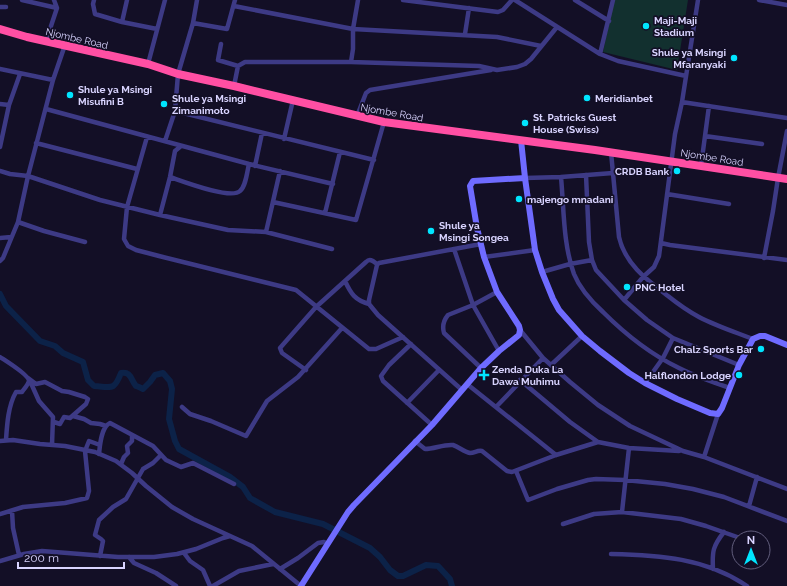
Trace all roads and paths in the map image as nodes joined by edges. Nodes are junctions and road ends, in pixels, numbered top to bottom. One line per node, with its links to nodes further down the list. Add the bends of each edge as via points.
1 (22, 0): 20 (street)
2 (54, 0): 20 (street)
3 (94, 0): 23 (street, via 95,14)
4 (127, 0): 23 (street)
5 (165, 0): 28 (street)
6 (197, 0): 24 (street)
7 (235, 0): 17 (street)
8 (358, 0): 27 (street)
9 (404, 0): 21 (street)
10 (514, 0): 15 (street); 21 (street, via 498,12)
11 (575, 0): 22 (street)
12 (613, 0): 22 (street)
13 (698, 0): 42 (street)
14 (759, 0): 16 (street)
15 (525, 2): 25 (street)
16 (787, 5)
17 (234, 6): 24 (street, via 227,29); 27 (street)
18 (0, 7): 19 (street)
19 (6, 7)
20 (57, 8): 30 (street)
21 (469, 8): 29 (street)
22 (609, 21): 34 (street)
23 (122, 22): 28 (street)
24 (192, 23): 41 (street)
25 (558, 27): 33 (street); 34 (street)
26 (0, 29): 30 (highway, Njombe Road)
27 (352, 29): 29 (street); 35 (street)
28 (157, 30): 36 (street)
29 (465, 34): 33 (street, via 497,37)
30 (46, 41): 32 (highway, Njombe Road)
31 (221, 44): 37 (street, via 218,60)
32 (65, 45): 36 (highway, Njombe Road); 43 (street)
33 (541, 46): 39 (street, via 525,64)
34 (600, 54): 42 (street, via 618,61)
35 (351, 62): 37 (street, via 248,62); 39 (street, via 479,66)
36 (148, 64): 41 (highway, Njombe Road)
37 (238, 66): 44 (street)
38 (0, 69): 40 (street)
39 (497, 70): 52 (street, via 370,90 366,93)
40 (20, 74): 43 (street); 48 (street)
41 (178, 74): 44 (highway, Njombe Road); 51 (street)
42 (686, 76): 46 (street)
43 (53, 80): 50 (street)
44 (234, 86): 45 (highway, Njombe Road)
45 (293, 100): 52 (highway, Njombe Road); 59 (street)
46 (682, 102): 49 (street); 69 (street)
47 (0, 104): 48 (street)
48 (9, 105): 65 (street)
49 (709, 106): 53 (street); 57 (street)
50 (46, 109): 58 (street); 62 (street)
51 (176, 111): 56 (street); 61 (street)
52 (357, 116): 54 (highway, Njombe Road)
53 (787, 118)
54 (384, 122): 60 (highway, Njombe Road); 68 (street)
55 (787, 131): 82 (street)
56 (262, 133): 59 (street); 71 (street)
57 (705, 136): 63 (street); 72 (street)
58 (147, 137): 61 (street); 73 (street)
59 (284, 138): 66 (street)
60 (521, 140): 67 (highway, Njombe Road); 81 (street)
61 (165, 141): 64 (street)
62 (36, 143): 73 (street); 78 (street)
63 (762, 144)
64 (181, 146): 70 (street); 79 (street, via 175,151)
65 (0, 147)
66 (340, 152): 68 (street); 84 (street)
67 (611, 152): 69 (highway, Njombe Road); 76 (street)
68 (374, 160): 89 (street, via 356,220)
69 (671, 161): 72 (highway, Njombe Road); 85 (street)
70 (249, 164): 71 (street); 79 (street, via 241,190 235,193 222,192)
71 (255, 166): 75 (street)
72 (701, 166): 82 (highway, Njombe Road)
73 (137, 169): 88 (street)
74 (0, 171): 78 (street)
75 (280, 171): 84 (street); 86 (street)
76 (613, 173): 77 (street); 111 (street, via 621,245 630,262)
77 (586, 175): 80 (street); 103 (street, via 588,242)
78 (28, 176): 88 (street); 91 (street)
79 (170, 177): 90 (street)
80 (561, 177): 81 (street); 107 (street)
81 (525, 178): 97 (street, via 470,183); 100 (street)
82 (778, 178): 83 (highway, Njombe Road); 102 (street)
83 (787, 179)
84 (333, 184): 89 (street)
85 (667, 194): 87 (street); 96 (street)
86 (273, 202): 89 (street); 92 (street)
87 (729, 204)
88 (127, 207): 90 (street); 108 (street, via 124,239 128,246)
89 (325, 213)
90 (160, 215): 92 (street, via 228,230)
91 (18, 222): 93 (street); 95 (street)
92 (266, 232): 98 (street)
93 (11, 236): 94 (street); 105 (street)
94 (0, 238)
95 (85, 242)
96 (661, 243): 102 (street); 111 (street, via 657,262)
97 (481, 244): 99 (street); 101 (street)
98 (332, 249)
99 (454, 249): 106 (street); 116 (street)
100 (535, 250): 101 (street); 109 (street)
101 (484, 257): 113 (street)
102 (764, 258): 104 (street)
103 (592, 260): 107 (street); 114 (street, via 596,270)
104 (787, 260)
105 (0, 261)
106 (377, 264): 112 (street, via 368,260); 115 (street, via 369,298)
107 (570, 264): 109 (street); 129 (street, via 574,276 592,302 633,340)
108 (211, 270): 110 (street); 117 (street, via 296,290)
109 (542, 272): 120 (street, via 559,310)
110 (216, 275)
111 (643, 277): 114 (street); 123 (street, via 698,316)
112 (344, 281): 115 (street, via 351,294 360,301); 117 (street)
113 (497, 292): 116 (street); 119 (street)
114 (624, 300): 122 (street)
115 (370, 304): 121 (street, via 378,315)
116 (473, 305): 126 (street); 132 (street, via 448,315 442,327 444,333)
117 (316, 307): 118 (street); 133 (street, via 280,348 282,354)
118 (342, 328): 121 (street, via 370,350); 133 (street)
119 (520, 330): 126 (street, via 519,335); 128 (street)
120 (582, 336): 130 (street); 137 (street)
121 (403, 337): 124 (street)
122 (673, 338): 129 (street); 131 (street)
123 (753, 339): 125 (street, via 765,336); 131 (street)
124 (411, 344): 134 (street); 141 (street, via 381,376 383,381)
125 (787, 345)
126 (499, 351): 132 (street)
127 (0, 357): 135 (street)
128 (543, 358): 130 (street); 136 (street)
129 (663, 358): 137 (street); 139 (street, via 678,368)
130 (551, 365): 158 (street, via 598,405 630,426)
131 (739, 365): 139 (street)
132 (481, 368): 138 (street)
133 (306, 370): 143 (street, via 267,401 246,436 190,414)
134 (439, 370): 140 (street); 141 (street)
135 (28, 378): 145 (street, via 36,384 45,382 62,391 88,399); 146 (street, via 39,401 51,413); 150 (street, via 27,385 22,392 16,392 13,399)
136 (520, 380): 142 (street); 153 (street)
137 (645, 383): 144 (street, via 697,408)
138 (467, 384): 140 (street); 142 (street)
139 (730, 388): 144 (street)
140 (462, 390): 147 (street)
141 (407, 403): 147 (street)
142 (496, 406): 161 (street)
143 (182, 407)
144 (718, 414): 162 (street)
145 (73, 416): 146 (street, via 64,418 60,424); 148 (street, via 91,424)
146 (54, 422): 154 (street)
147 (432, 425): 152 (street)
148 (106, 426): 149 (street, via 110,423); 155 (street)
149 (132, 436): 160 (street, via 153,446); 163 (street, via 132,441 127,446 128,453)
150 (6, 440): 151 (street); 154 (street)
151 (0, 441)
152 (415, 441): 164 (street, via 425,449 448,445 468,453 482,451 507,471); 179 (street, via 348,512)
153 (598, 442): 156 (street); 161 (street)
154 (52, 445): 157 (street)
155 (100, 445): 157 (street, via 89,440); 159 (street)
156 (629, 448): 158 (street); 167 (street)
157 (85, 451): 159 (street); 171 (street, via 89,491 87,498)
158 (683, 451): 162 (street)
159 (99, 454): 163 (street)
160 (161, 455): 166 (street, via 143,469); 168 (street, via 180,467 194,463)
161 (556, 455): 164 (street)
162 (704, 457): 165 (street)
163 (121, 464): 166 (street)
164 (516, 471): 167 (street, via 528,500 588,480)
165 (757, 476): 169 (street); 170 (street)
166 (137, 478): 178 (street, via 181,513); 183 (street, via 126,499 99,520 95,535 103,541)
167 (625, 480): 170 (street, via 693,489); 172 (street)
168 (234, 484)
169 (787, 489)
170 (749, 506): 174 (street)
171 (12, 510): 173 (street); 182 (street)
172 (622, 512): 175 (street, via 594,514); 176 (street, via 681,519)
173 (0, 514)
174 (787, 521)
175 (563, 524)
176 (724, 532): 177 (street); 188 (street, via 716,542 712,555)
177 (731, 535)
178 (232, 536): 180 (street); 186 (street, via 252,546)
179 (328, 544): 187 (street, via 318,543); 192 (street)
180 (184, 553): 184 (street); 190 (street, via 203,570)
181 (611, 554): 188 (street, via 678,558)
182 (19, 555): 183 (street, via 49,551); 185 (street)
183 (100, 556): 184 (street)
184 (128, 557): 189 (street, via 134,563)
185 (0, 562)
186 (273, 564): 187 (street); 191 (street, via 239,571)
187 (280, 569): 192 (street)
188 (713, 569): 193 (street)
189 (176, 586)
190 (210, 586)
191 (213, 586)
192 (301, 586)
193 (747, 586)

